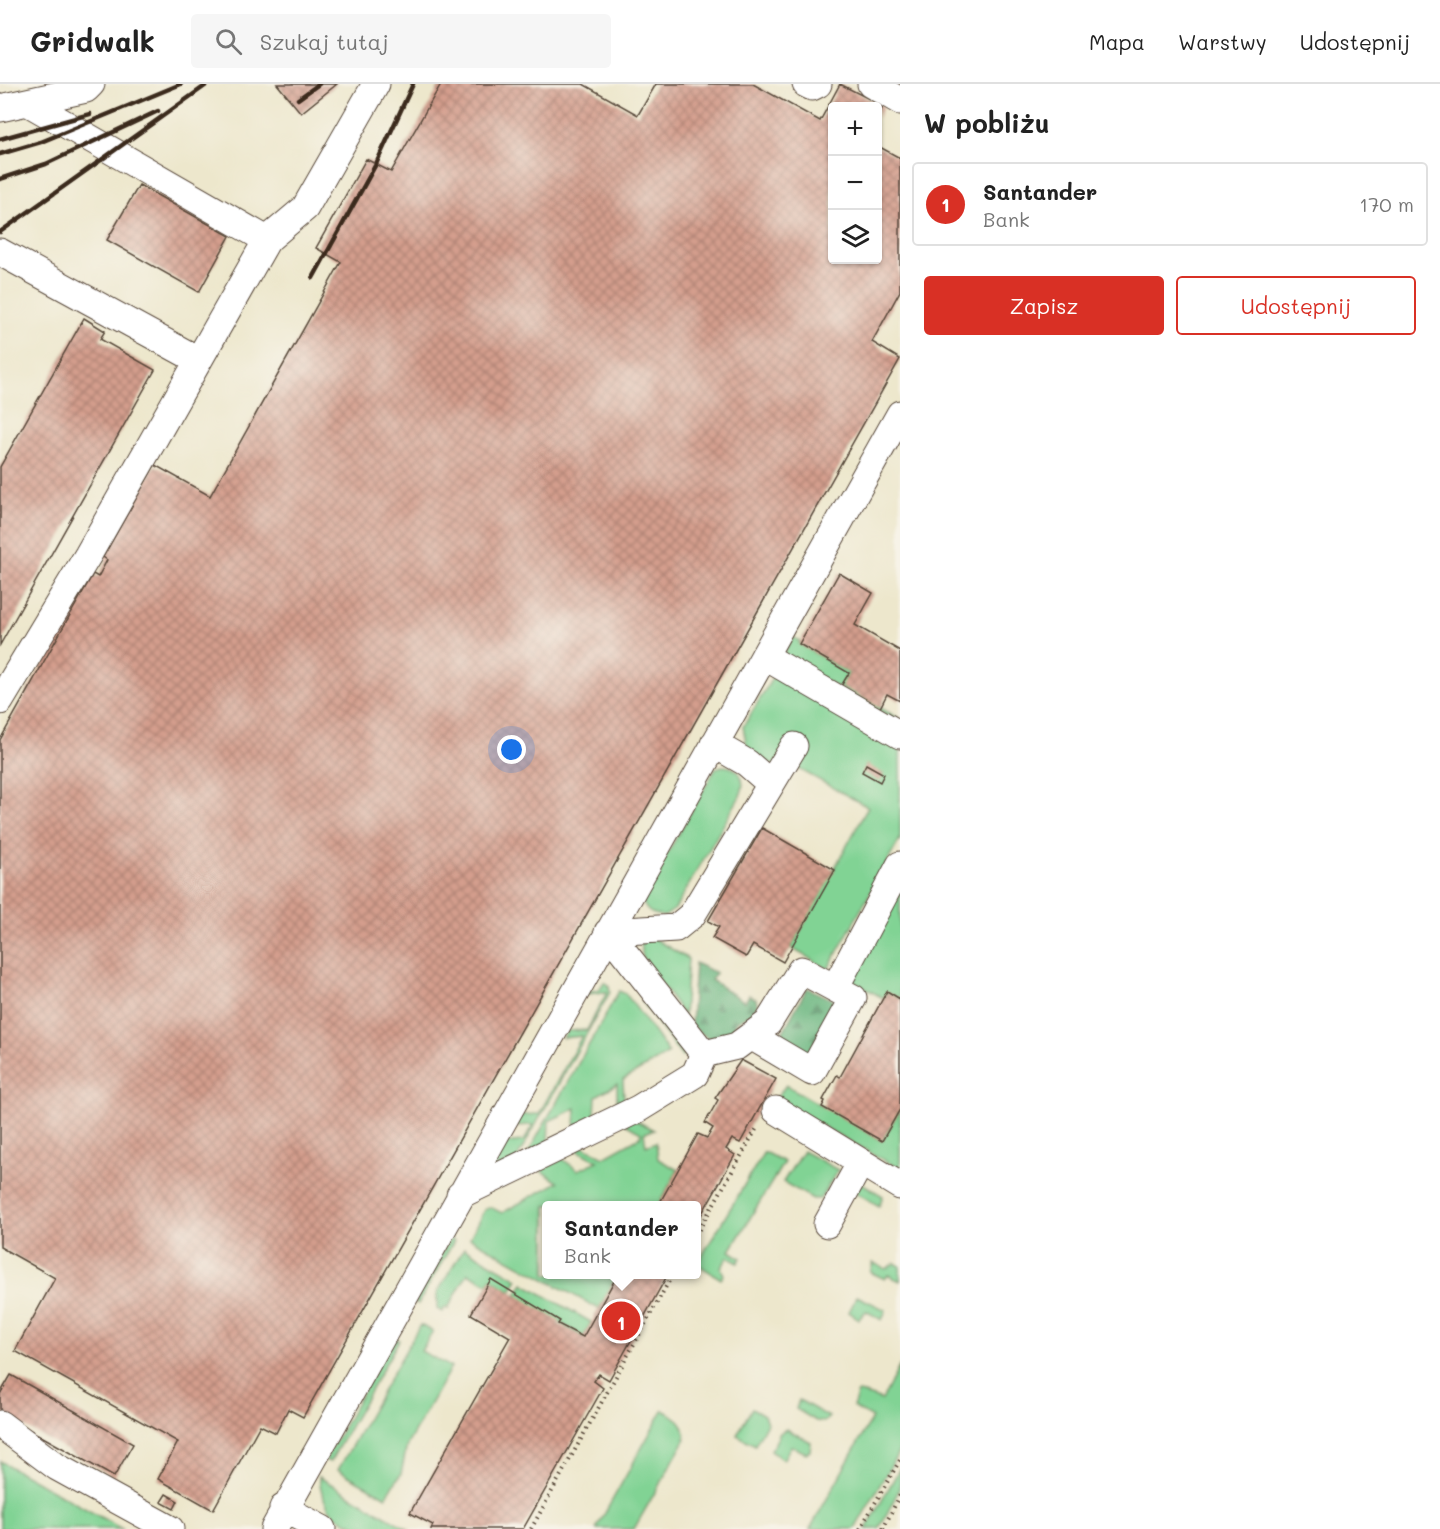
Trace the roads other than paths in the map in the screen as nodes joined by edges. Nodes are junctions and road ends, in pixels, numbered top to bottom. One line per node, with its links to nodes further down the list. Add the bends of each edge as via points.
1 (91, 84): 7 (lane, via 86,89)
2 (376, 84): 9 (lane, via 305,208)
3 (806, 84): 4 (lane)
4 (818, 84)
5 (871, 84): 6 (lane)
6 (900, 101)
7 (27, 102): 8 (lane); 9 (lane)
8 (0, 108)
9 (267, 240): 11 (lane)
10 (0, 252): 11 (lane)
11 (198, 360): 14 (lane)
12 (900, 414): 13 (lane)
13 (764, 656): 15 (lane); 16 (lane)
14 (0, 701)
15 (900, 735)
16 (714, 744): 18 (lane); 20 (lane)
17 (794, 746): 18 (lane)
18 (771, 784): 20 (lane, via 692,915 676,928)
19 (900, 865): 21 (lane)
20 (608, 932): 23 (lane); 27 (lane)
21 (835, 988): 22 (lane, via 801,970 768,1023); 22 (lane, via 853,998 812,1072)
22 (751, 1036): 23 (lane, via 737,1046)
23 (704, 1054): 27 (lane, via 695,1074 638,1109)
24 (767, 1118): 25 (lane)
25 (861, 1162): 26 (lane); 28 (lane)
26 (900, 1186)
27 (460, 1195): 30 (lane)
28 (827, 1224)
29 (0, 1424): 31 (lane, via 57,1467)
30 (278, 1519): 32 (lane)
31 (170, 1529)
32 (322, 1529)

